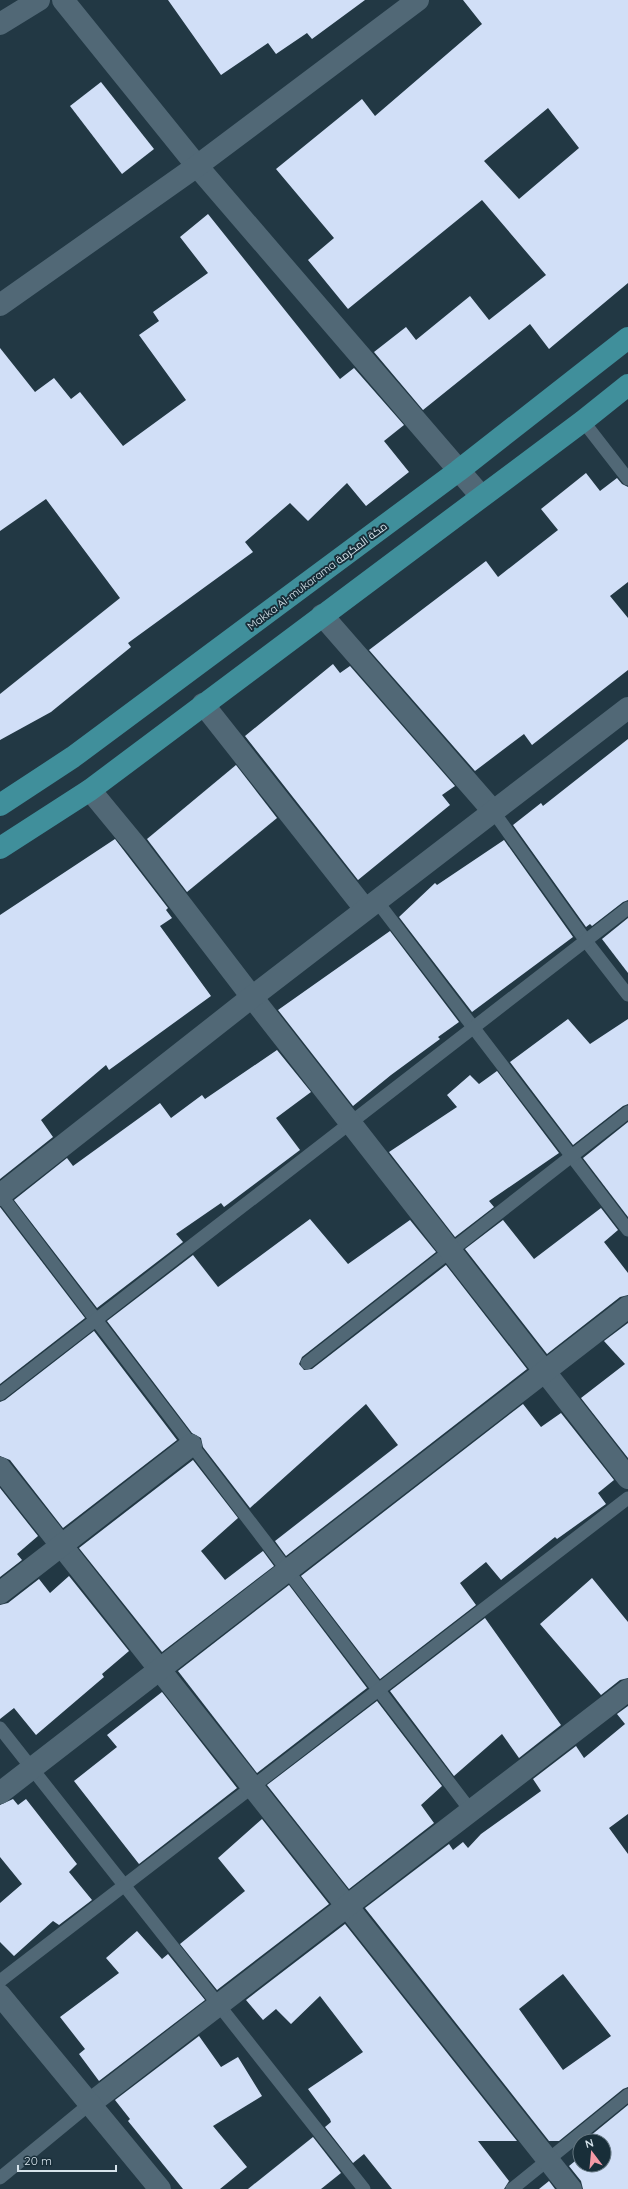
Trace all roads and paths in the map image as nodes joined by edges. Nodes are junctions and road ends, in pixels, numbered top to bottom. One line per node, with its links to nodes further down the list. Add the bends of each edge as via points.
1 (39, 0): 4 (street)
2 (63, 0): 5 (street)
3 (418, 0): 5 (street)
4 (0, 24)
5 (197, 166): 6 (street); 10 (street)
6 (0, 306)
7 (628, 338): 10 (highway, Makka Al-mukarama مكة المكرمة)
8 (628, 385): 9 (highway)
9 (583, 421): 11 (lane); 12 (highway)
10 (458, 472): 12 (street); 17 (highway, Makka Al-mukarama مكة المكرمة, via 80,752)
11 (628, 479)
12 (481, 496): 13 (highway)
13 (322, 615): 14 (highway); 18 (street)
14 (203, 704): 16 (highway); 20 (street)
15 (628, 708): 18 (street)
16 (90, 790): 19 (highway); 24 (street)
17 (0, 805)
18 (493, 811): 20 (street); 22 (lane)
19 (0, 848)
20 (370, 905): 24 (street); 25 (lane)
21 (628, 908): 22 (lane)
22 (586, 941): 23 (lane); 25 (lane)
23 (628, 995)
24 (252, 997): 27 (street); 29 (street)
25 (473, 1028): 27 (lane); 28 (lane)
26 (628, 1112): 28 (lane)
27 (350, 1123): 31 (street); 33 (lane)
28 (571, 1156): 30 (lane); 31 (lane)
29 (0, 1195): 33 (lane)
30 (628, 1230)
31 (451, 1252): 34 (lane); 35 (street)
32 (628, 1307): 35 (street)
33 (96, 1320): 36 (lane); 37 (lane)
34 (307, 1363)
35 (545, 1372): 39 (street); 42 (street)
36 (0, 1394)
37 (191, 1445): 41 (street); 42 (lane)
38 (0, 1468): 41 (street)
39 (628, 1478)
40 (628, 1498): 45 (lane)
41 (62, 1546): 43 (street); 44 (street)
42 (288, 1570): 44 (street); 45 (lane)
43 (0, 1593)
44 (159, 1669): 48 (street); 49 (street)
45 (378, 1690): 49 (lane); 51 (lane)
46 (628, 1690): 51 (street)
47 (0, 1728): 48 (lane)
48 (32, 1768): 50 (street); 52 (lane)
49 (253, 1787): 52 (lane); 53 (street)
50 (0, 1793)
51 (471, 1811): 53 (street)
52 (125, 1886): 54 (lane); 56 (lane)
53 (347, 1906): 56 (street); 59 (street)
54 (0, 1981)
55 (0, 1995): 58 (street)
56 (218, 2004): 58 (street); 62 (lane)
57 (628, 2095): 59 (lane)
58 (91, 2103): 60 (lane); 61 (street)
59 (548, 2160): 63 (lane); 64 (street)
60 (0, 2178)
61 (160, 2189)
62 (364, 2189)
63 (512, 2189)
64 (571, 2189)

